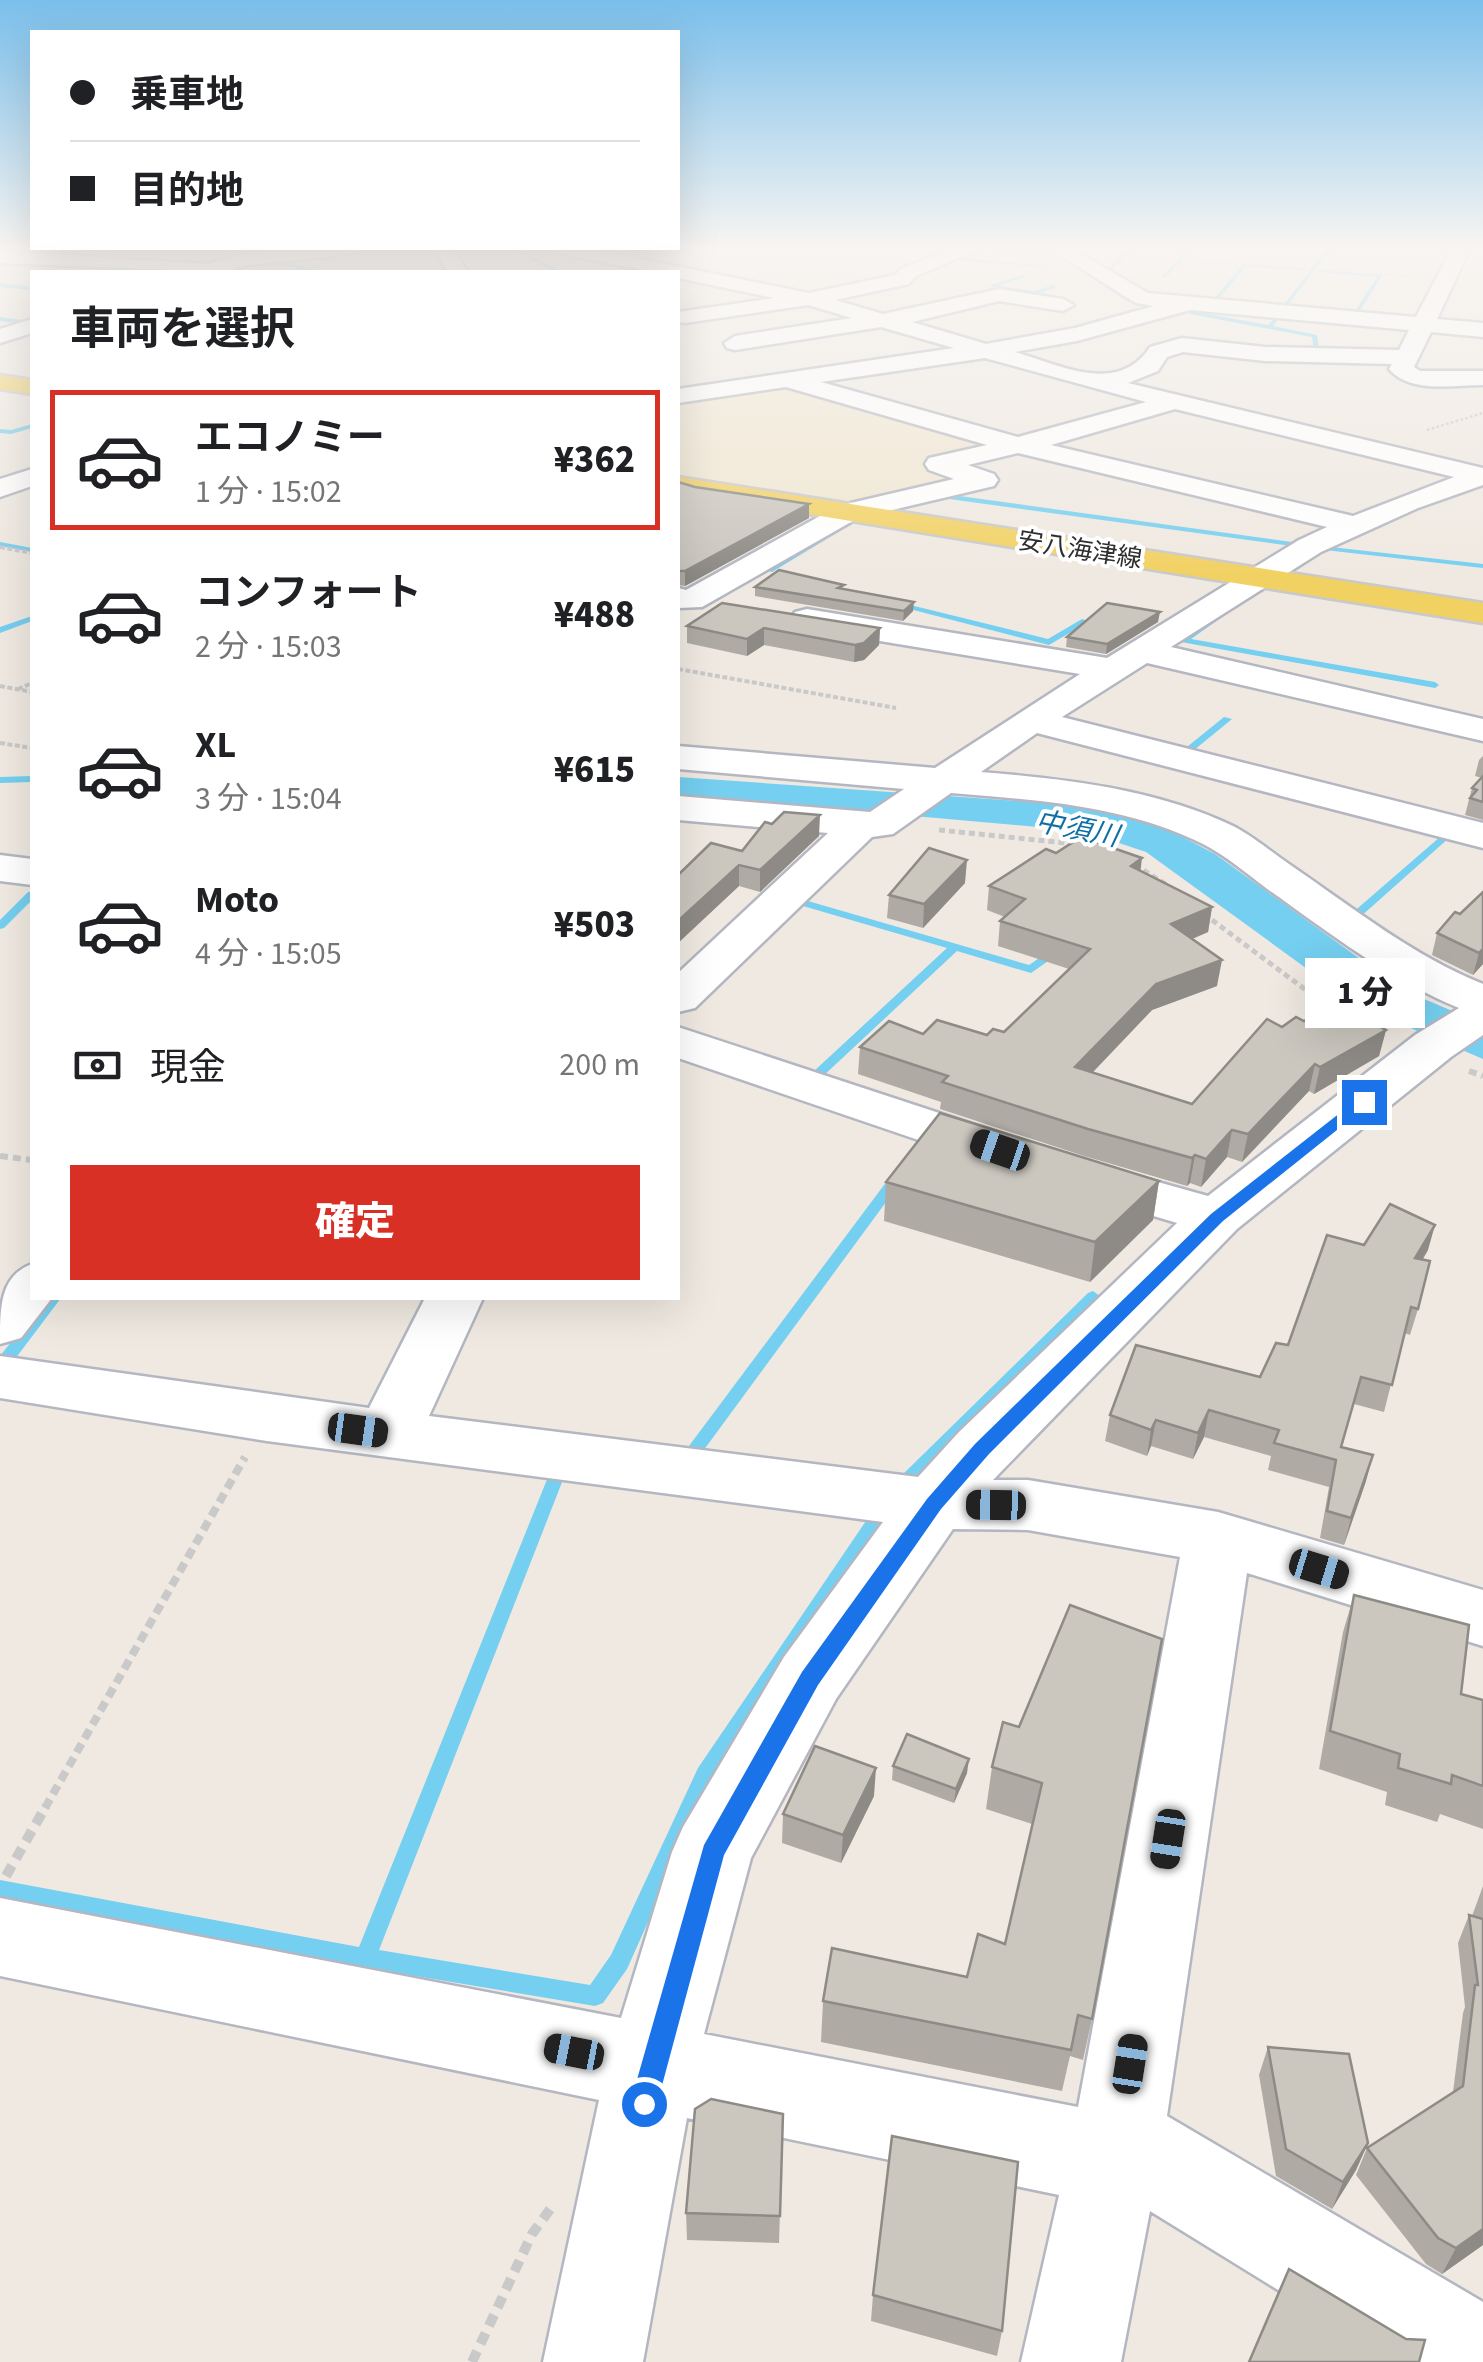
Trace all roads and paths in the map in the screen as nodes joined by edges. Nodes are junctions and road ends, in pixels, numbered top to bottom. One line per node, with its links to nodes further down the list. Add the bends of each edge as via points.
1 (758, 356): 8 (street)
2 (954, 356): 8 (street)
3 (999, 356): 10 (street)
4 (1156, 356): 10 (street, via 1150,366)
5 (1370, 356): 6 (street)
6 (1407, 357): 7 (street, via 1402,369 1415,378)
7 (1483, 378)
8 (797, 379): 12 (street); 14 (street)
9 (0, 382): 11 (main road)
10 (1103, 384): 13 (street)
11 (30, 387)
12 (680, 396)
13 (1174, 401): 14 (street); 15 (street)
14 (1020, 446): 17 (street, via 939,464 984,480); 18 (street)
15 (1483, 476): 18 (street)
16 (680, 485): 17 (main road, 安八海津線)
17 (848, 512): 21 (main road, 安八海津線); 22 (street)
18 (1355, 525): 21 (street)
19 (0, 548): 20 (path)
20 (30, 554)
21 (1256, 578): 23 (main road, 安八海津線); 24 (street)
22 (682, 602): 24 (street)
23 (1483, 614)
24 (1126, 660): 31 (street); 32 (street)
25 (680, 669): 30 (path)
26 (30, 684): 28 (path)
27 (0, 686): 28 (path)
28 (17, 689): 29 (path)
29 (30, 692)
30 (896, 708)
31 (1031, 720): 36 (street); 39 (street)
32 (1483, 730)
33 (0, 743): 34 (path)
34 (30, 748)
35 (680, 757): 36 (street)
36 (932, 786): 38 (street); 47 (street, via 1117,800 1220,836 1429,979)
37 (680, 808): 38 (street)
38 (877, 822): 40 (path); 46 (street)
39 (1483, 836)
40 (1087, 847)
41 (1128, 862): 44 (path)
42 (0, 868): 43 (street)
43 (30, 872)
44 (1177, 893)
45 (1192, 904): 47 (path, via 1330,1008 1400,1047)
46 (680, 996)
47 (1465, 1035): 51 (street)
48 (680, 1043): 51 (street)
49 (0, 1156): 50 (path)
50 (30, 1160)
51 (1217, 1218): 58 (street)
52 (30, 1285): 54 (street)
53 (453, 1300): 57 (street)
54 (0, 1324)
55 (0, 1377): 56 (street)
56 (267, 1418): 57 (street); 61 (path)
57 (388, 1434): 58 (street)
58 (934, 1504): 59 (street, via 1028,1506); 63 (street, via 810,1678 712,1852)
59 (1218, 1538): 60 (street); 64 (street)
60 (1483, 1618)
61 (0, 1886)
62 (0, 1937): 63 (street)
63 (651, 2067): 64 (street); 66 (street)
64 (1115, 2150): 65 (street); 67 (street)
65 (1483, 2359)
66 (594, 2362)
67 (1071, 2362)

